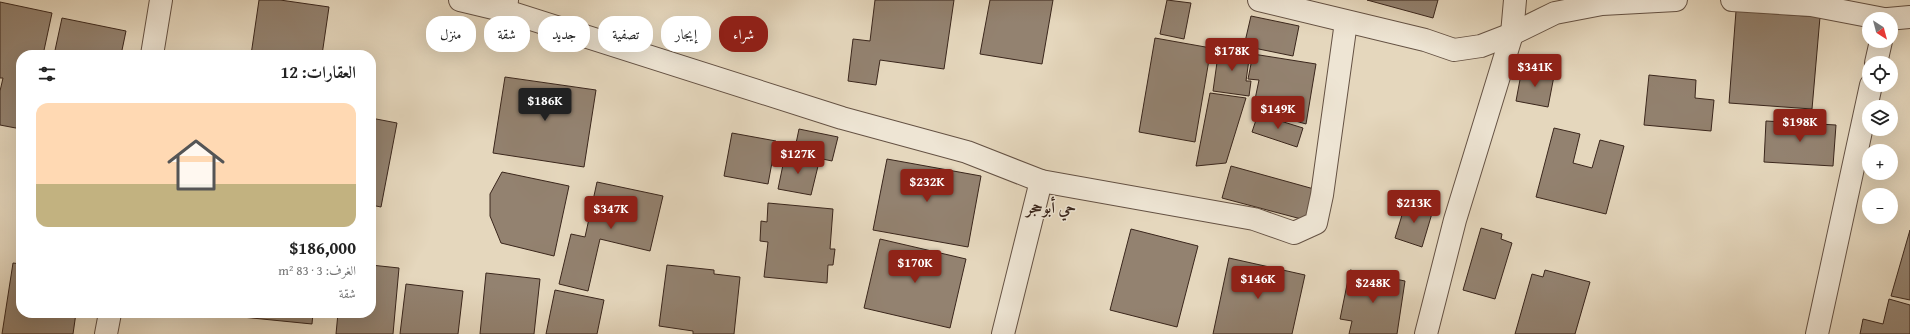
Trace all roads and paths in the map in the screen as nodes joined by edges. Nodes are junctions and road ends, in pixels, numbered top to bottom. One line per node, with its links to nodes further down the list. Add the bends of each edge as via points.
1 (161, 0): 13 (street)
2 (460, 0): 7 (street)
3 (1259, 0): 11 (street)
4 (1515, 0): 12 (street)
5 (1676, 0): 12 (street, via 1602,4 1555,13)
6 (1732, 0): 8 (street, via 1811,5)
7 (506, 5): 15 (street, via 842,118 967,152)
8 (1862, 15)
9 (1910, 17): 10 (street)
10 (1898, 18)
11 (1346, 22): 12 (street, via 1425,40 1454,50 1481,46); 15 (street, via 1316,223 1294,233 1254,219)
12 (1512, 34): 19 (street, via 1455,220)
13 (153, 50)
14 (1869, 92): 20 (street)
15 (1041, 181): 18 (street)
16 (109, 318): 17 (street)
17 (106, 334)
18 (1003, 334)
19 (1426, 334)
20 (1817, 334)

